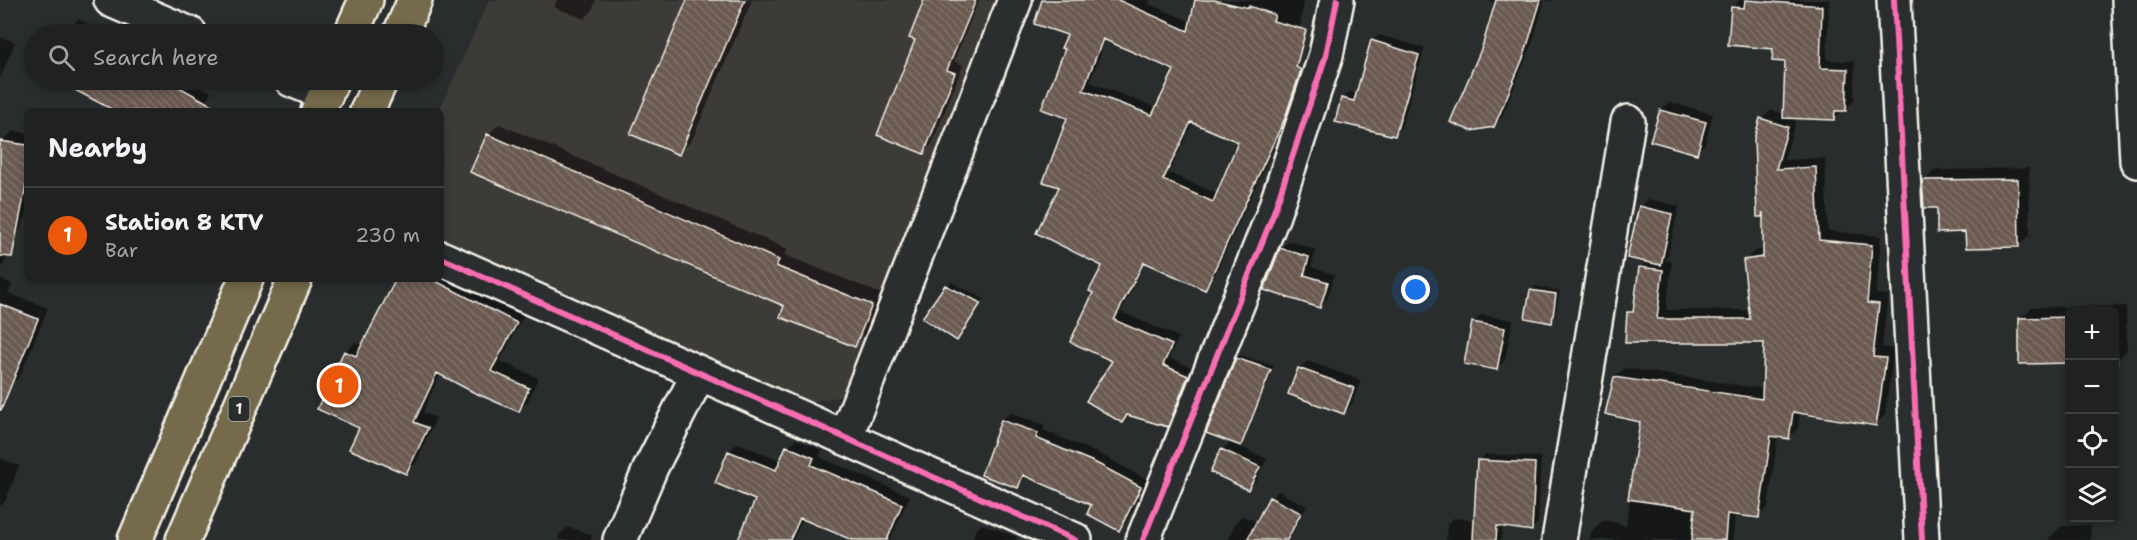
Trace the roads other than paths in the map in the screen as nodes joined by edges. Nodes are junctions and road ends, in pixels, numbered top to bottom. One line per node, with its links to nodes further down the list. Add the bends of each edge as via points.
1 (111, 0): 8 (street)
2 (366, 0): 9 (highway)
3 (415, 0): 10 (highway)
4 (1015, 0): 19 (street)
5 (1337, 0): 25 (street, via 1326,55 1273,215)
6 (1894, 0): 27 (street)
7 (2129, 0): 14 (street)
8 (167, 24)
9 (355, 24)
10 (404, 24)
11 (376, 90): 12 (highway)
12 (368, 108)
13 (1628, 122): 26 (street)
14 (2137, 161)
15 (444, 259): 18 (street)
16 (245, 282): 20 (highway)
17 (294, 282): 21 (highway, 1)
18 (699, 373): 19 (street); 23 (street, via 651,467)
19 (845, 438): 24 (street)
20 (150, 504): 21 (highway); 22 (highway)
21 (187, 531)
22 (135, 540)
23 (620, 540)
24 (1075, 540)
25 (1143, 540)
26 (1559, 540)
27 (1922, 540)

